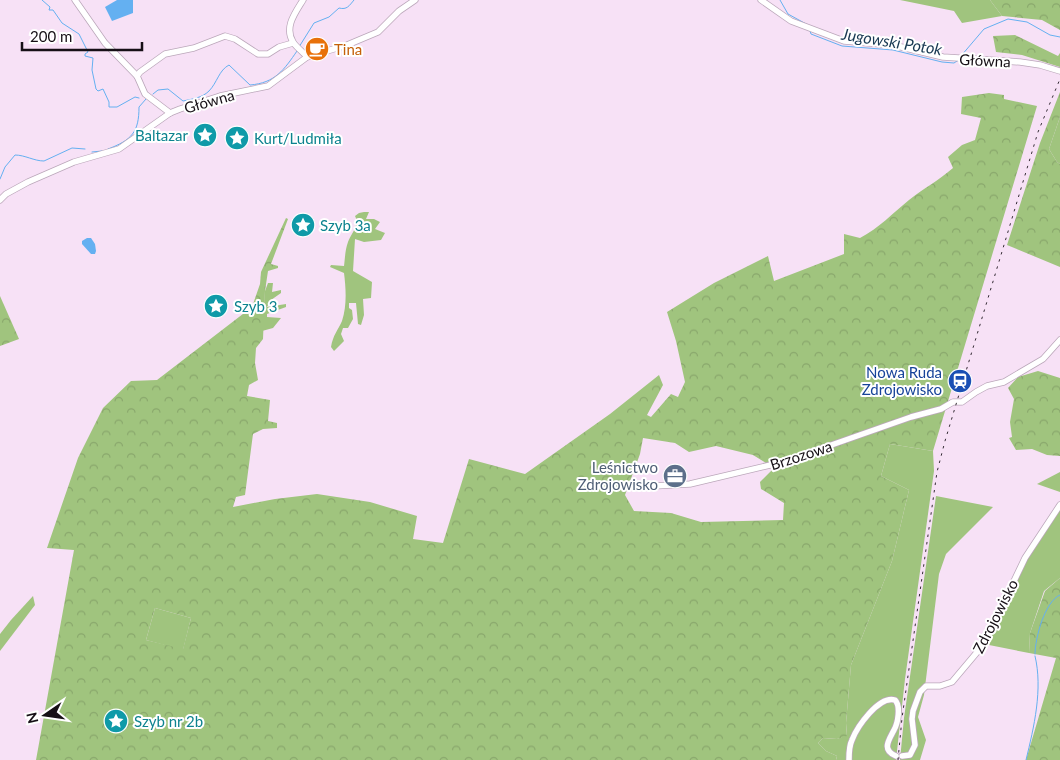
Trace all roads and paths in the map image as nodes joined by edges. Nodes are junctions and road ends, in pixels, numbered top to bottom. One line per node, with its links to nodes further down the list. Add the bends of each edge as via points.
1 (75, 0): 8 (street, via 105,43)
2 (304, 0): 5 (street, via 291,20 289,33)
3 (415, 0): 6 (street, Główna, via 373,34)
4 (761, 0): 7 (street, Główna, via 781,16 844,42 888,44 930,54 1003,60)
5 (297, 46): 6 (street); 8 (street, via 258,54 236,39 225,36 194,48 165,54)
6 (307, 57): 9 (street, Główna, via 268,86 220,96)
7 (1060, 71)
8 (137, 76): 9 (street, via 145,94)
9 (170, 113): 10 (street, Główna, via 115,151 74,162 28,182)
10 (0, 200)
11 (1060, 340): 12 (street, Brzozowa, via 1043,359 962,402 953,402 776,464 690,484)
12 (635, 487)
13 (1060, 505): 14 (street, Zdrojowisko, via 1025,558 984,644 952,682 926,686 920,692 913,711 915,745 910,755 899,756 890,752 887,745 895,727 898,706 893,698 877,704 852,738)
14 (849, 760)

